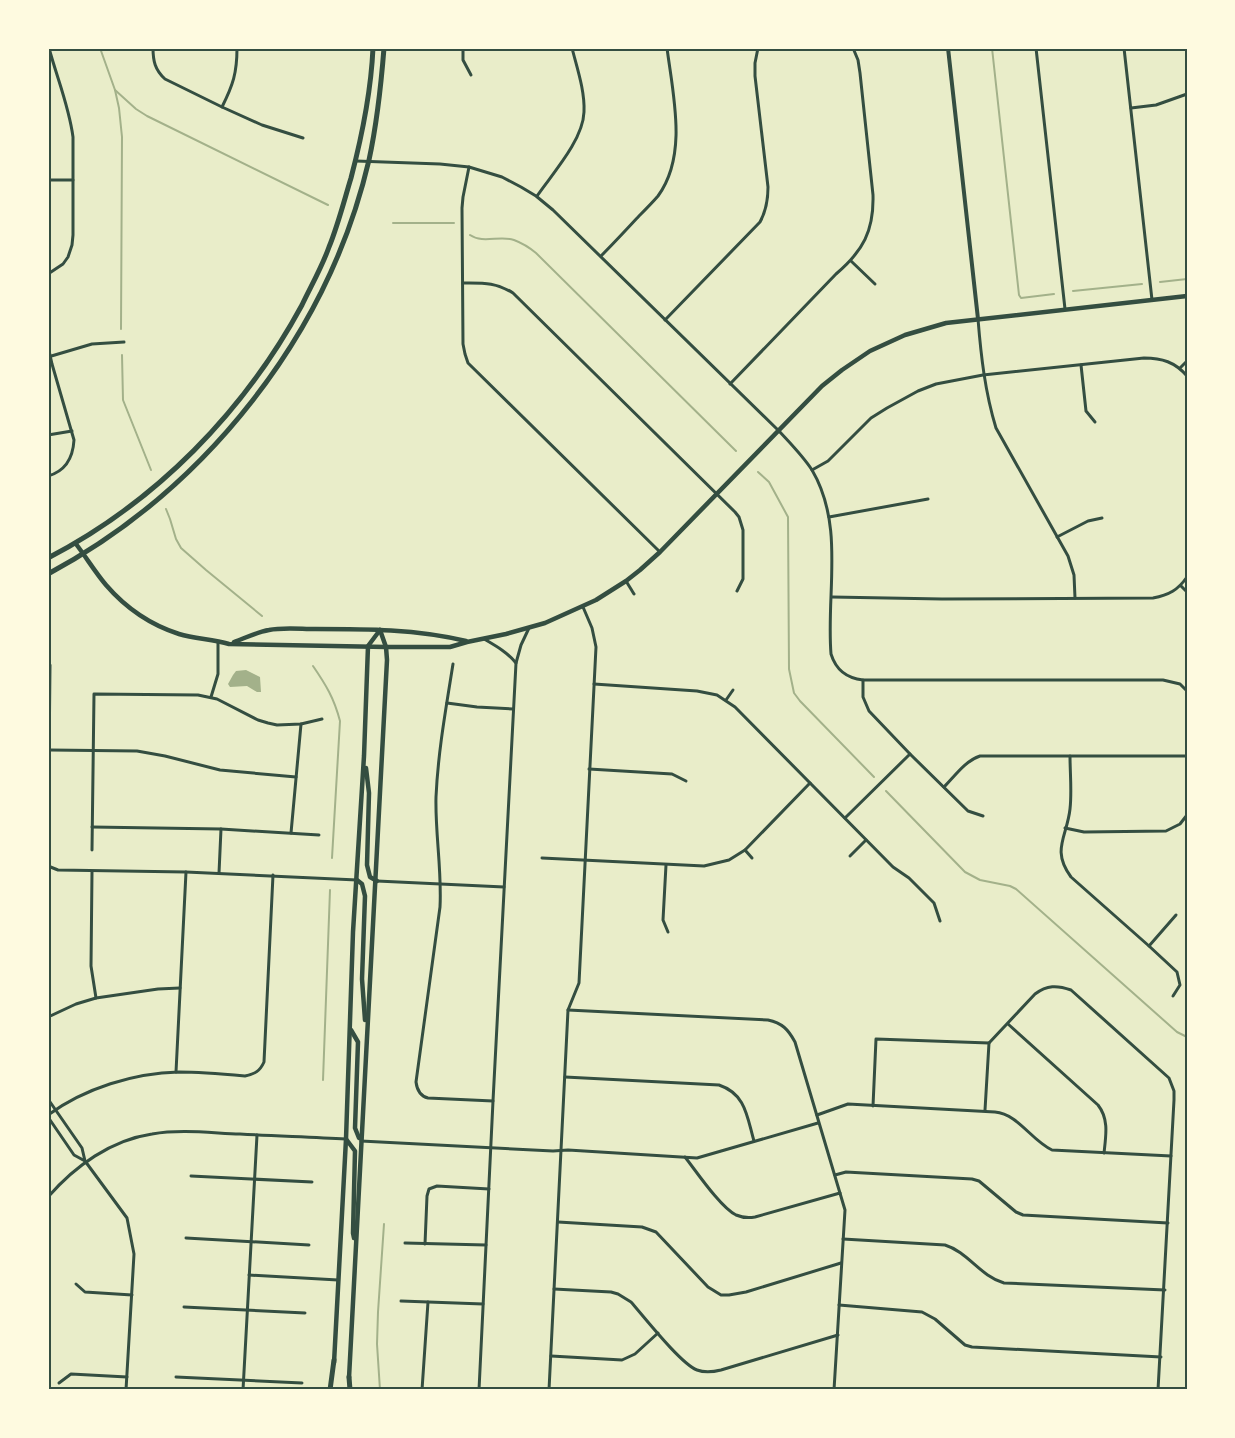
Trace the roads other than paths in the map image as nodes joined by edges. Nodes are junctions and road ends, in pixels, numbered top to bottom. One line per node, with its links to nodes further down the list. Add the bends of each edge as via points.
1 (49, 48): 23 (street, via 72,125)
2 (153, 48): 16 (street, via 154,65 165,79)
3 (237, 48): 16 (street, via 233,84)
4 (373, 48): 19 (main road)
5 (384, 48): 20 (main road, via 378,114)
6 (463, 48): 14 (street, via 463,60)
7 (572, 48): 24 (street, via 584,100 583,123 576,140)
8 (667, 48): 25 (street, via 676,127 670,173 657,197)
9 (758, 48): 34 (street, via 755,76 768,187 765,214)
10 (854, 48): 26 (street, via 860,73 873,209 868,233)
11 (948, 48): 33 (street)
12 (1036, 48): 32 (street)
13 (1124, 48): 17 (street)
14 (471, 75)
15 (1187, 94): 17 (street, via 1156,105)
16 (222, 107): 18 (street)
17 (1131, 108): 31 (street)
18 (303, 138)
19 (355, 161): 20 (street); 55 (main road, via 324,258 292,324 257,378 211,433 146,495)
20 (368, 162): 21 (street); 57 (main road, via 348,229 323,287 265,385 223,436 179,480 131,522)
21 (469, 167): 24 (street, via 502,177); 28 (street, via 463,197)
22 (48, 180): 23 (street)
23 (73, 180): 27 (street, via 72,245 63,264)
24 (536, 196): 25 (street)
25 (601, 257): 34 (street)
26 (851, 261): 29 (street); 43 (street)
27 (48, 274)
28 (463, 283): 50 (street, via 488,283 513,293); 56 (street, via 463,344 468,363)
29 (875, 284)
30 (1187, 296): 31 (main road)
31 (1152, 300): 32 (main road)
32 (1065, 309): 33 (main road)
33 (978, 319): 41 (street); 46 (main road, via 928,327 870,351 822,386)
34 (664, 320): 43 (street)
35 (124, 342): 37 (street, via 92,344)
36 (48, 346): 37 (street)
37 (49, 357): 45 (street)
38 (1187, 361): 40 (street)
39 (1081, 365): 40 (street, via 1153,358); 41 (street); 44 (street, via 1086,411)
40 (1180, 368): 42 (street)
41 (983, 375): 48 (street, via 936,384 900,399 871,418 835,454); 54 (street, via 996,428)
42 (1187, 376)
43 (730, 384): 46 (street)
44 (1095, 422)
45 (72, 430): 47 (street); 49 (street, via 70,458 60,471)
46 (779, 431): 48 (street); 50 (main road)
47 (48, 435)
48 (812, 470): 52 (street)
49 (48, 476)
50 (718, 494): 56 (main road); 63 (street, via 739,517 743,530 743,579)
51 (928, 499): 52 (street)
52 (829, 517): 66 (street)
53 (1102, 518): 54 (street, via 1088,520)
54 (1057, 537): 67 (street, via 1072,567)
55 (76, 544): 57 (main road); 58 (main road)
56 (660, 552): 61 (main road)
57 (84, 554): 59 (main road); 72 (main road, via 129,608 162,628)
58 (48, 558)
59 (48, 574)
60 (1187, 577): 62 (street)
61 (626, 581): 65 (street); 68 (main road)
62 (1181, 586): 64 (street); 67 (street, via 1153,598)
63 (737, 591)
64 (1187, 592)
65 (634, 594)
66 (832, 597): 67 (street); 80 (street, via 830,642 834,663 846,676)
67 (1075, 598)
68 (583, 607): 69 (main road); 81 (street, via 596,648)
69 (529, 628): 71 (main road); 77 (street)
70 (380, 630): 73 (main road, via 426,633); 74 (main road, via 270,630); 75 (main road); 76 (main road)
71 (484, 639): 73 (main road); 77 (street)
72 (218, 640): 74 (main road); 84 (street, via 218,674)
73 (467, 642): 76 (main road, via 450,647)
74 (229, 644): 75 (main road)
75 (368, 646): 76 (main road); 93 (main road)
76 (386, 647): 124 (main road)
77 (516, 663): 87 (street)
78 (453, 664): 86 (street)
79 (50, 666): 90 (street)
80 (863, 680): 83 (street, via 1163,680); 92 (street, via 863,697 869,711)
81 (594, 684): 85 (street, via 697,691); 96 (street)
82 (733, 690): 85 (street)
83 (1187, 690)
84 (211, 697): 89 (street, via 268,723); 91 (street, via 94,694)
85 (726, 700): 99 (street)
86 (447, 703): 87 (street); 125 (street, via 436,796)
87 (513, 709): 126 (street)
88 (322, 719): 89 (street)
89 (301, 724): 97 (street)
90 (50, 750): 91 (street); 113 (street)
91 (93, 751): 97 (street, via 143,752 205,768); 104 (street)
92 (910, 754): 100 (street); 103 (street)
93 (364, 756): 123 (main road); 124 (main road, via 369,793 367,865 370,877)
94 (1070, 756): 95 (street); 100 (street, via 980,756 967,763); 105 (street, via 1070,807)
95 (1187, 756)
96 (589, 769): 98 (street, via 672,774); 116 (street)
97 (296, 777): 107 (street)
98 (686, 781)
99 (810, 783): 103 (street); 111 (street)
100 (944, 787): 102 (street, via 968,811)
101 (1187, 815): 105 (street, via 1166,831 1084,832)
102 (983, 816)
103 (845, 818): 109 (street)
104 (92, 827): 106 (street); 110 (street)
105 (1065, 828): 130 (street, via 1061,855 1065,868)
106 (221, 829): 107 (street); 121 (street)
107 (291, 833): 108 (street)
108 (319, 835)
109 (866, 840): 112 (street); 128 (street, via 934,903)
110 (92, 850)
111 (745, 850): 115 (street); 117 (street, via 711,865)
112 (850, 856)
113 (48, 857)
114 (542, 858): 116 (street)
115 (752, 858)
116 (585, 860): 117 (street); 134 (street, via 579,983)
117 (666, 865): 129 (street, via 663,920)
118 (48, 866): 119 (street)
119 (92, 871): 120 (street); 133 (street, via 91,966)
120 (186, 872): 121 (street); 131 (street)
121 (219, 873): 122 (street)
122 (273, 875): 123 (street); 141 (street, via 264,1062)
123 (357, 880): 137 (main road); 138 (main road, via 365,896 362,979)
124 (377, 881): 125 (street); 138 (main road)
125 (441, 884): 126 (street); 145 (street, via 417,1089 428,1098)
126 (504, 887): 145 (street)
127 (1176, 915): 130 (street)
128 (940, 921)
129 (668, 932)
130 (1149, 946): 132 (street, via 1177,972 1180,985)
131 (180, 988): 133 (street); 140 (street)
132 (1173, 996)
133 (96, 998): 135 (street)
134 (568, 1010): 143 (street); 149 (street, via 776,1022 787,1029 795,1042)
135 (48, 1017)
136 (1008, 1024): 139 (street); 158 (street, via 1103,1111); 159 (street, via 1040,990 1053,986 1071,990 1169,1078 1174,1091)
137 (351, 1029): 153 (main road); 154 (main road, via 358,1042 355,1128)
138 (366, 1037): 154 (main road)
139 (989, 1043): 146 (street, via 876,1039); 148 (street)
140 (176, 1072): 141 (street, via 245,1076); 147 (street, via 108,1085)
141 (257, 1072): 142 (street)
142 (263, 1076)
143 (565, 1077): 155 (street, via 719,1084 738,1096); 157 (street)
144 (48, 1099): 147 (street)
145 (493, 1101): 156 (street)
146 (873, 1106): 148 (street); 149 (street, via 848,1104)
147 (55, 1110): 150 (street); 161 (street, via 82,1148)
148 (986, 1111): 158 (street, via 1010,1117 1052,1150)
149 (817, 1114): 151 (street)
150 (48, 1116): 161 (street, via 74,1155)
151 (819, 1123): 155 (street); 162 (street)
152 (257, 1135): 153 (street); 161 (street, via 152,1134 121,1143); 164 (street)
153 (346, 1139): 154 (main road); 178 (main road, via 355,1151 352,1233); 181 (main road)
154 (361, 1141): 156 (street); 178 (main road)
155 (754, 1141): 160 (street, via 697,1158)
156 (491, 1148): 157 (street); 166 (street)
157 (561, 1151): 160 (street); 169 (street)
158 (1104, 1153): 159 (street)
159 (1171, 1156): 170 (street)
160 (685, 1157): 167 (street, via 729,1211 741,1217 755,1217)
161 (85, 1161): 168 (street); 185 (street, via 127,1218 134,1254)
162 (835, 1174): 167 (street); 170 (street, via 972,1179 1023,1215)
163 (190, 1176): 164 (street)
164 (255, 1179): 165 (street); 173 (street)
165 (312, 1182)
166 (489, 1189): 175 (street, via 429,1189); 177 (street)
167 (840, 1193): 172 (street)
168 (48, 1197)
169 (558, 1222): 179 (street, via 642,1227 656,1232 708,1287 722,1295 746,1292); 183 (street)
170 (1168, 1223): 184 (street)
171 (186, 1238): 173 (street)
172 (843, 1239): 179 (street); 184 (street, via 945,1245 1004,1283)
173 (251, 1242): 176 (street); 180 (street)
174 (405, 1243): 175 (street)
175 (425, 1244): 177 (street)
176 (309, 1245)
177 (486, 1245): 188 (street)
178 (356, 1247): 200 (main road)
179 (841, 1263): 189 (street)
180 (249, 1275): 181 (street); 191 (street)
181 (338, 1280): 197 (main road)
182 (76, 1284): 185 (street, via 85,1292)
183 (554, 1289): 193 (street, via 618,1294 631,1302); 195 (street)
184 (1165, 1290): 196 (street)
185 (132, 1295): 198 (street)
186 (401, 1302): 187 (street)
187 (428, 1302): 188 (street); 208 (street)
188 (483, 1304): 209 (street)
189 (839, 1305): 194 (street); 196 (street, via 922,1312 972,1347)
190 (184, 1307): 191 (street)
191 (247, 1310): 192 (street); 201 (street)
192 (305, 1313)
193 (658, 1333): 194 (street, via 684,1361 706,1372); 195 (street, via 622,1360)
194 (838, 1335): 211 (street)
195 (551, 1356): 210 (street)
196 (1161, 1357): 212 (street)
197 (334, 1360): 206 (main road)
198 (127, 1377): 202 (street, via 71,1374); 204 (street)
199 (176, 1377): 201 (street)
200 (349, 1377): 207 (main road)
201 (244, 1380): 203 (street); 205 (street)
202 (59, 1383)
203 (302, 1383)
204 (126, 1390)
205 (243, 1390)
206 (331, 1390)
207 (349, 1390)
208 (422, 1390)
209 (479, 1390)
210 (549, 1390)
211 (834, 1390)
212 (1158, 1390)

